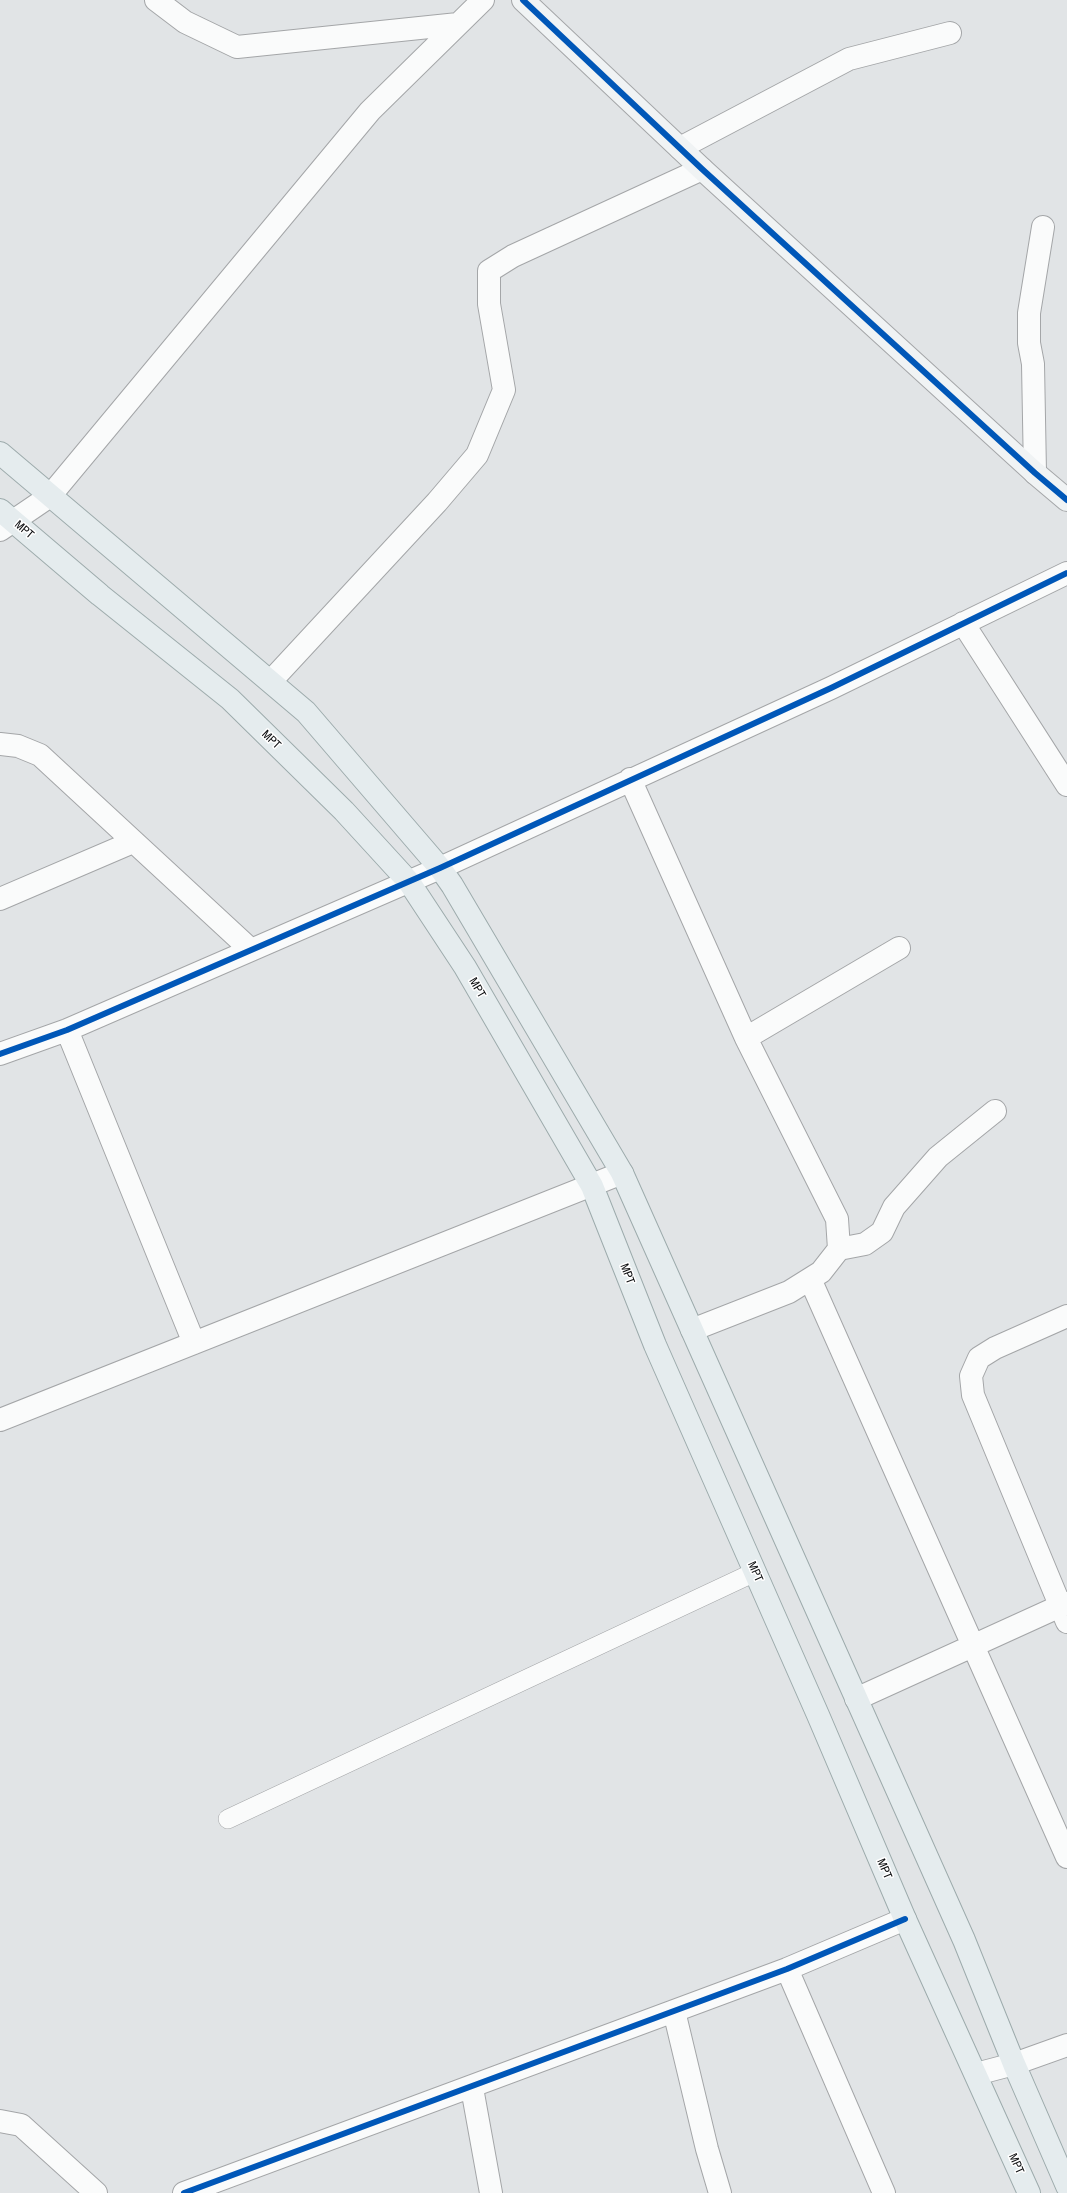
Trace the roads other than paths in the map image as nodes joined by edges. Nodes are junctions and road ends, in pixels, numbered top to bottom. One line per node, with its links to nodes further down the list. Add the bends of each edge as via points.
1 (156, 0): 4 (street, via 185,22 237,47)
2 (483, 0): 4 (street)
3 (523, 0): 6 (street)
4 (458, 24): 11 (street, via 370,111)
5 (950, 33): 6 (street, via 849,59)
6 (680, 148): 7 (street)
7 (702, 169): 10 (street); 16 (street, via 513,256 489,271 489,304 504,390 477,455)
8 (1043, 227): 10 (street, via 1029,313 1029,343 1033,364)
9 (0, 453): 11 (main road)
10 (1034, 473): 12 (street)
11 (50, 496): 13 (street); 16 (main road)
12 (1067, 499)
13 (5, 520): 22 (main road, MPT, via 230,699 344,812)
14 (1067, 573): 15 (street)
15 (963, 623): 18 (street, via 831,688); 19 (street)
16 (271, 682): 21 (main road, via 306,712)
17 (0, 744): 20 (street, via 18,746 40,755)
18 (630, 779): 21 (street); 27 (street)
19 (1067, 785)
20 (133, 842): 23 (street); 25 (street)
21 (440, 868): 22 (street); 30 (main road)
22 (409, 882): 25 (street); 31 (main road, MPT, via 465,967)
23 (0, 899)
24 (899, 948): 27 (street)
25 (251, 950): 26 (street)
26 (67, 1030): 28 (street); 36 (street)
27 (746, 1038): 32 (street, via 837,1219)
28 (0, 1054)
29 (996, 1112): 32 (street, via 932,1163 894,1207 882,1232 865,1244)
30 (622, 1173): 31 (street); 35 (main road)
31 (592, 1186): 36 (street); 38 (main road, MPT, via 655,1346)
32 (839, 1249): 33 (street, via 821,1272)
33 (810, 1279): 35 (street, via 789,1292); 40 (street)
34 (1067, 1316): 39 (street, via 995,1348 979,1358 971,1376 973,1395)
35 (692, 1330): 41 (main road)
36 (194, 1343): 37 (street)
37 (0, 1420)
38 (755, 1572): 42 (lane); 44 (main road, MPT)
39 (1065, 1611): 40 (street)
40 (973, 1647): 41 (street); 43 (street)
41 (856, 1699): 48 (main road, via 964,1940)
42 (228, 1819)
43 (1067, 1857)
44 (905, 1919): 45 (street); 49 (main road, MPT)
45 (788, 1969): 46 (street); 57 (street)
46 (674, 2012): 50 (street); 56 (street)
47 (1067, 2045): 48 (street)
48 (1014, 2064): 49 (street); 52 (main road)
49 (976, 2074): 58 (main road, MPT)
50 (472, 2088): 54 (street); 55 (street)
51 (0, 2121): 53 (street, via 21,2125)
52 (1067, 2186)
53 (96, 2193)
54 (184, 2193)
55 (492, 2193)
56 (720, 2193)
57 (884, 2193)
58 (1029, 2193)

